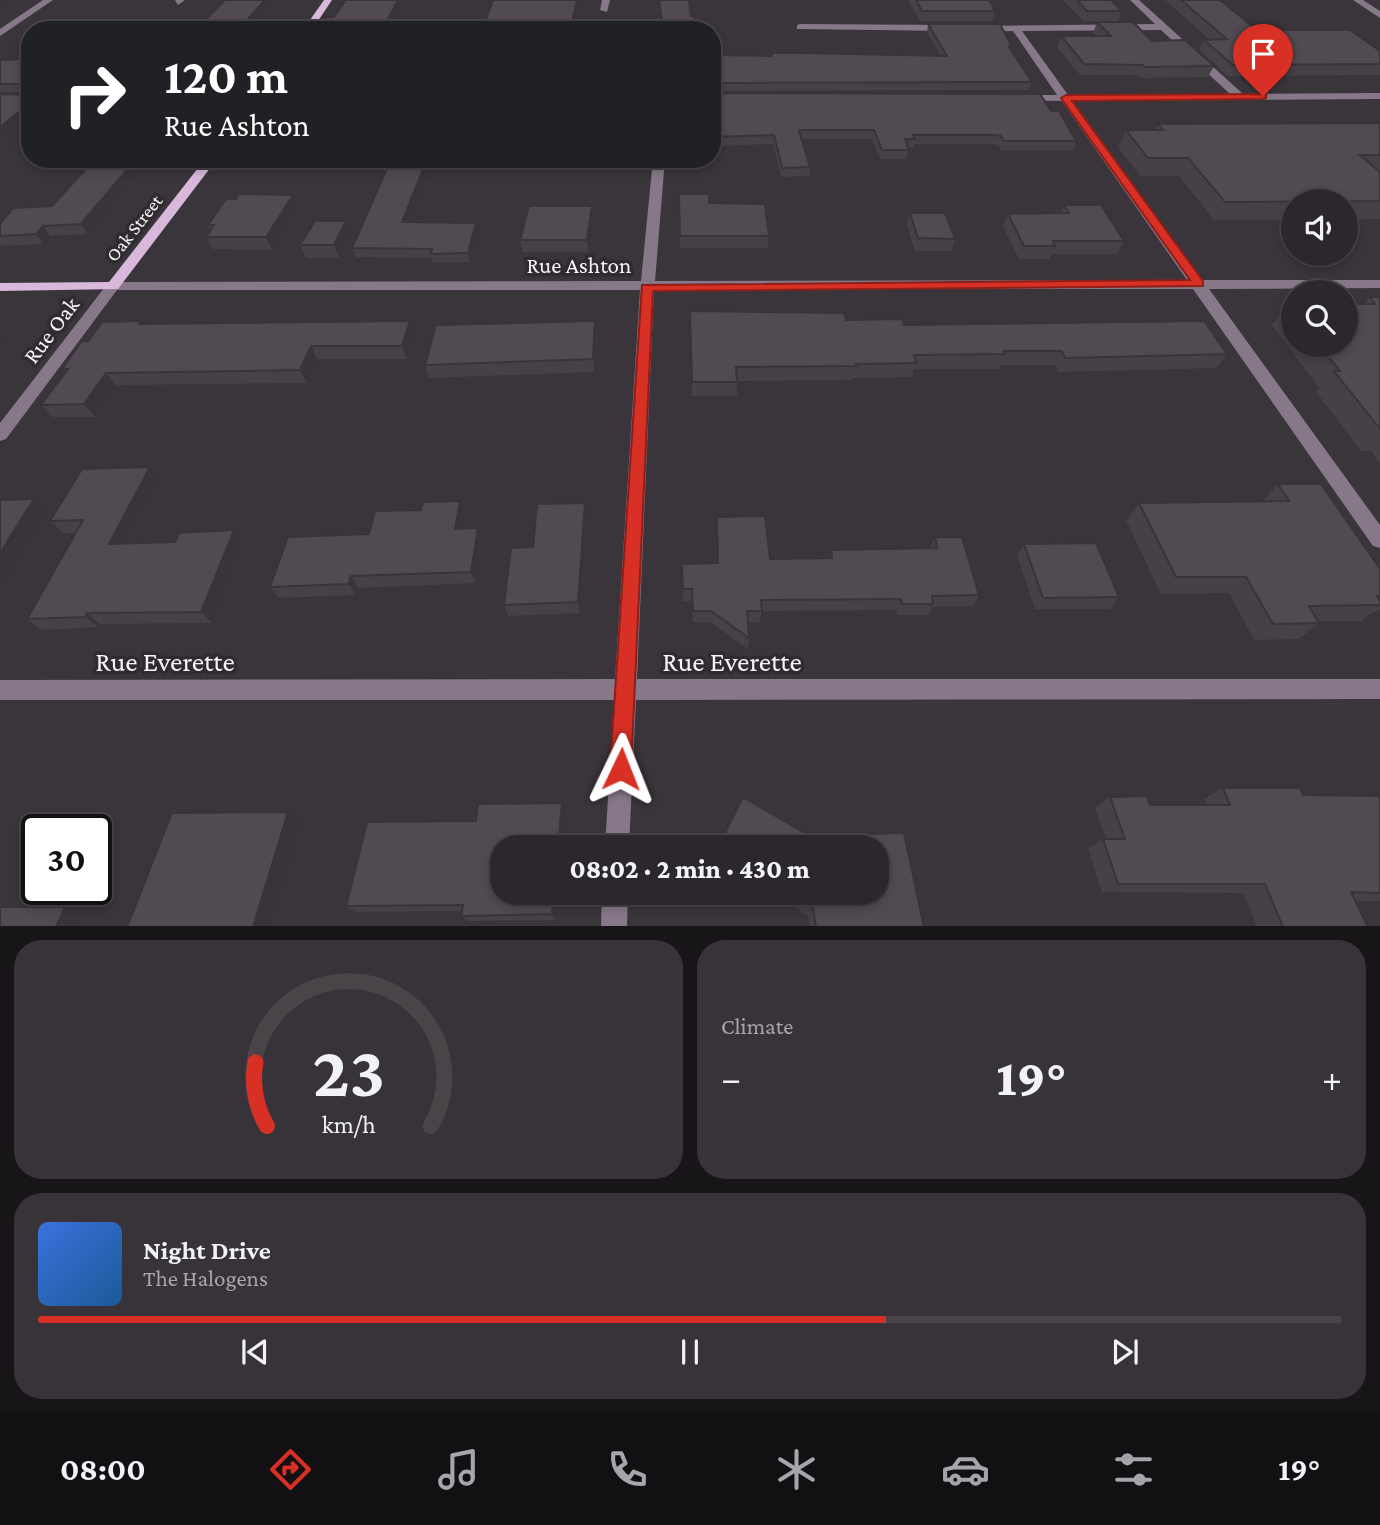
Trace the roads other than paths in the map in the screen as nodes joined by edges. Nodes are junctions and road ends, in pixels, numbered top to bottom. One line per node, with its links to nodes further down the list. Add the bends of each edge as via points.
1 (49, 0): 12 (street)
2 (328, 0): 8 (main road)
3 (606, 0): 6 (street)
4 (1134, 0): 10 (street)
5 (1357, 0): 7 (street)
6 (604, 10)
7 (1380, 15)
8 (313, 21)
9 (800, 27): 11 (street)
10 (1165, 27): 11 (street); 13 (street)
11 (1016, 29): 16 (street)
12 (0, 33)
13 (1239, 96): 14 (street); 16 (street)
14 (1380, 96)
15 (1011, 98): 16 (street)
16 (1066, 98): 19 (street)
17 (204, 168): 21 (main road, Oak Street)
18 (658, 168): 23 (street)
19 (1199, 284): 20 (street, Rue Ashton); 23 (street, Rue Ashton); 25 (street)
20 (1380, 284)
21 (113, 286): 22 (main road); 23 (street, Rue Ashton); 24 (street, Rue Oak)
22 (0, 287)
23 (647, 287): 28 (street)
24 (0, 435)
25 (1380, 540)
26 (1380, 689): 28 (street, Rue Everette)
27 (0, 690): 28 (street, Rue Everette)
28 (624, 691): 29 (street)
29 (618, 835)
30 (615, 905): 31 (street)
31 (614, 926)

